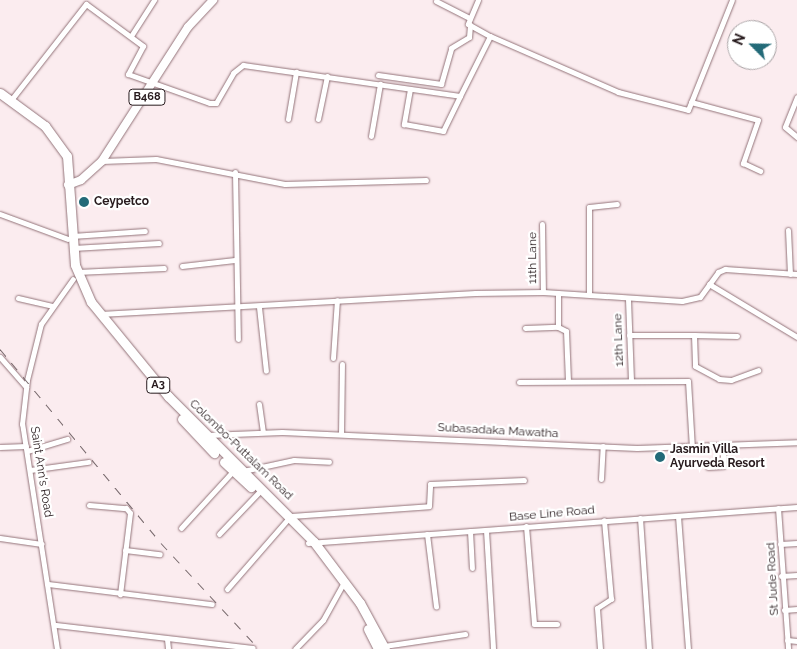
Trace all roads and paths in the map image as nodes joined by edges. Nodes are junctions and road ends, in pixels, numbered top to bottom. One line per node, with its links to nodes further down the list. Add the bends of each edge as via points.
1 (154, 0): 8 (street)
2 (213, 0): 13 (main road, B468, via 188,27)
3 (478, 0): 6 (street)
4 (732, 0): 21 (street)
5 (436, 1): 6 (street)
6 (470, 18): 7 (street)
7 (470, 25): 9 (street); 11 (street, via 469,37 451,48 441,84)
8 (131, 36): 13 (street, via 142,46 128,74); 20 (street, via 86,4)
9 (490, 36): 17 (street); 21 (street, via 618,92 688,110)
10 (296, 72): 12 (street); 13 (street, via 243,65 233,73 216,103); 22 (street)
11 (378, 75)
12 (327, 76): 14 (street); 23 (street)
13 (156, 83): 26 (main road, B468)
14 (380, 84): 15 (street); 24 (street)
15 (410, 89): 17 (street); 17 (street, via 404,124 444,131)
16 (0, 93): 20 (highway, Colombo-Puttalam Road / A3)
17 (460, 96)
18 (797, 97): 25 (street, via 785,127)
19 (0, 98): 30 (highway, Colombo-Puttalam Road / A3, via 38,126 56,146 65,160)
20 (11, 100): 30 (highway, Colombo-Puttalam Road / A3, via 61,145 70,168)
21 (691, 102): 27 (street, via 758,120 744,163)
22 (288, 119)
23 (318, 119)
24 (371, 136)
25 (797, 137)
26 (102, 161): 28 (street, via 156,159); 30 (main road, B468, via 87,176)
27 (760, 171)
28 (234, 172): 29 (street, via 285,184); 39 (street)
29 (426, 180)
30 (69, 185): 36 (highway, Colombo-Puttalam Road / A3)
31 (617, 204): 48 (street, via 589,208)
32 (0, 214): 36 (street)
33 (542, 224): 46 (street, 11th Lane)
34 (788, 230): 42 (street)
35 (145, 231): 36 (street)
36 (70, 237): 38 (highway, Colombo-Puttalam Road / A3); 44 (highway, Colombo-Puttalam Road / A3)
37 (158, 243): 38 (street)
38 (73, 248): 44 (highway, Colombo-Puttalam Road / A3)
39 (235, 260): 40 (street); 54 (street)
40 (182, 266)
41 (164, 268): 44 (street)
42 (790, 274): 43 (street); 45 (street, via 725,269)
43 (797, 274)
44 (75, 276): 52 (street, Saint Ann's Road); 55 (highway, Colombo-Puttalam Road / A3); 75 (highway, Colombo-Puttalam Road / A3, via 96,318)
45 (709, 284): 50 (street, via 694,300); 61 (street)
46 (543, 292): 47 (street); 51 (street)
47 (558, 293): 48 (street); 56 (street)
48 (589, 294): 50 (street)
49 (18, 298): 52 (street)
50 (628, 299): 58 (street, 12th Lane)
51 (337, 300): 53 (street); 64 (street)
52 (52, 306): 71 (street, Saint Ann's Road, via 33,349)
53 (259, 307): 54 (street); 67 (street)
54 (235, 309): 55 (street); 62 (street)
55 (100, 314): 75 (highway, Colombo-Puttalam Road / A3)
56 (558, 327): 57 (street); 69 (street, via 566,331)
57 (525, 328)
58 (629, 335): 59 (street); 68 (street, 12th Lane)
59 (694, 336): 60 (street); 66 (street, via 694,361 698,370 726,381)
60 (737, 336)
61 (797, 337)
62 (238, 339)
63 (0, 357): 71 (street)
64 (333, 358)
65 (342, 364): 74 (street)
66 (758, 370)
67 (266, 371)
68 (631, 380): 69 (street); 82 (street, via 688,381)
69 (568, 381): 70 (street)
70 (519, 382)
71 (26, 386): 81 (street, Saint Ann's Road, via 22,424)
72 (259, 404): 73 (street)
73 (263, 432): 74 (street, Subasadaka Mawatha); 75 (street, Subasadaka Mawatha)
74 (341, 434): 78 (street, Subasadaka Mawatha)
75 (203, 437): 87 (highway, Colombo-Puttalam Road / A3)
76 (67, 439): 81 (street)
77 (797, 442): 79 (street, Subasadaka Mawatha)
78 (602, 446): 82 (street, Subasadaka Mawatha); 88 (street)
79 (724, 446): 82 (street, Subasadaka Mawatha); 85 (street, via 722,466)
80 (0, 447): 81 (street)
81 (26, 448): 86 (street, Saint Ann's Road)
82 (692, 448)
83 (88, 462): 86 (street)
84 (329, 462): 87 (street, via 294,460)
85 (708, 467)
86 (30, 470): 107 (street, Saint Ann's Road)
87 (237, 472): 90 (highway, Colombo-Puttalam Road / A3); 95 (highway, Colombo-Puttalam Road / A3); 99 (street)
88 (601, 479)
89 (524, 480): 95 (street, via 430,484 429,506)
90 (258, 493): 95 (highway, Colombo-Puttalam Road / A3); 102 (street)
91 (89, 505): 109 (street, via 128,510)
92 (797, 507): 93 (street, Base Line Road)
93 (778, 508): 94 (street, Base Line Road); 108 (street, St Jude Road)
94 (678, 516): 96 (street, Base Line Road); 136 (street)
95 (289, 518): 105 (highway, Colombo-Puttalam Road / A3); 116 (street)
96 (640, 518): 97 (street, Base Line Road); 135 (street)
97 (604, 520): 98 (street, Base Line Road); 134 (street, via 610,599 597,608)
98 (526, 526): 100 (street, Base Line Road); 122 (street, via 534,624)
99 (180, 528)
100 (486, 530): 101 (street, Base Line Road); 133 (street)
101 (470, 531): 103 (street, Base Line Road); 111 (street)
102 (219, 534)
103 (427, 534): 105 (street, Base Line Road); 119 (street)
104 (0, 538): 107 (street)
105 (311, 542): 115 (highway, Colombo-Puttalam Road / A3); 129 (highway, Colombo-Puttalam Road / A3, via 360,603)
106 (797, 543): 108 (street)
107 (42, 544): 114 (street, Saint Ann's Road)
108 (780, 544): 113 (street, St Jude Road)
109 (125, 550): 110 (street); 117 (street)
110 (160, 554)
111 (472, 568)
112 (797, 575): 113 (street)
113 (781, 576): 121 (street, St Jude Road)
114 (48, 584): 117 (street); 123 (street, Saint Ann's Road)
115 (342, 586): 129 (highway, Colombo-Puttalam Road / A3); 132 (street, via 323,620)
116 (227, 589)
117 (120, 594): 118 (street)
118 (212, 604)
119 (436, 606)
120 (797, 609): 121 (street)
121 (784, 610): 126 (street, St Jude Road)
122 (557, 624)
123 (56, 625): 125 (street); 130 (street, Saint Ann's Road)
124 (465, 634): 129 (street)
125 (168, 639): 128 (street); 131 (street)
126 (787, 640): 127 (street); 137 (street, St Jude Road)
127 (797, 640)
128 (253, 648)
129 (383, 648)
130 (57, 649)
131 (168, 649)
132 (294, 649)
133 (493, 649)
134 (600, 649)
135 (649, 649)
136 (688, 649)
137 (788, 649)

